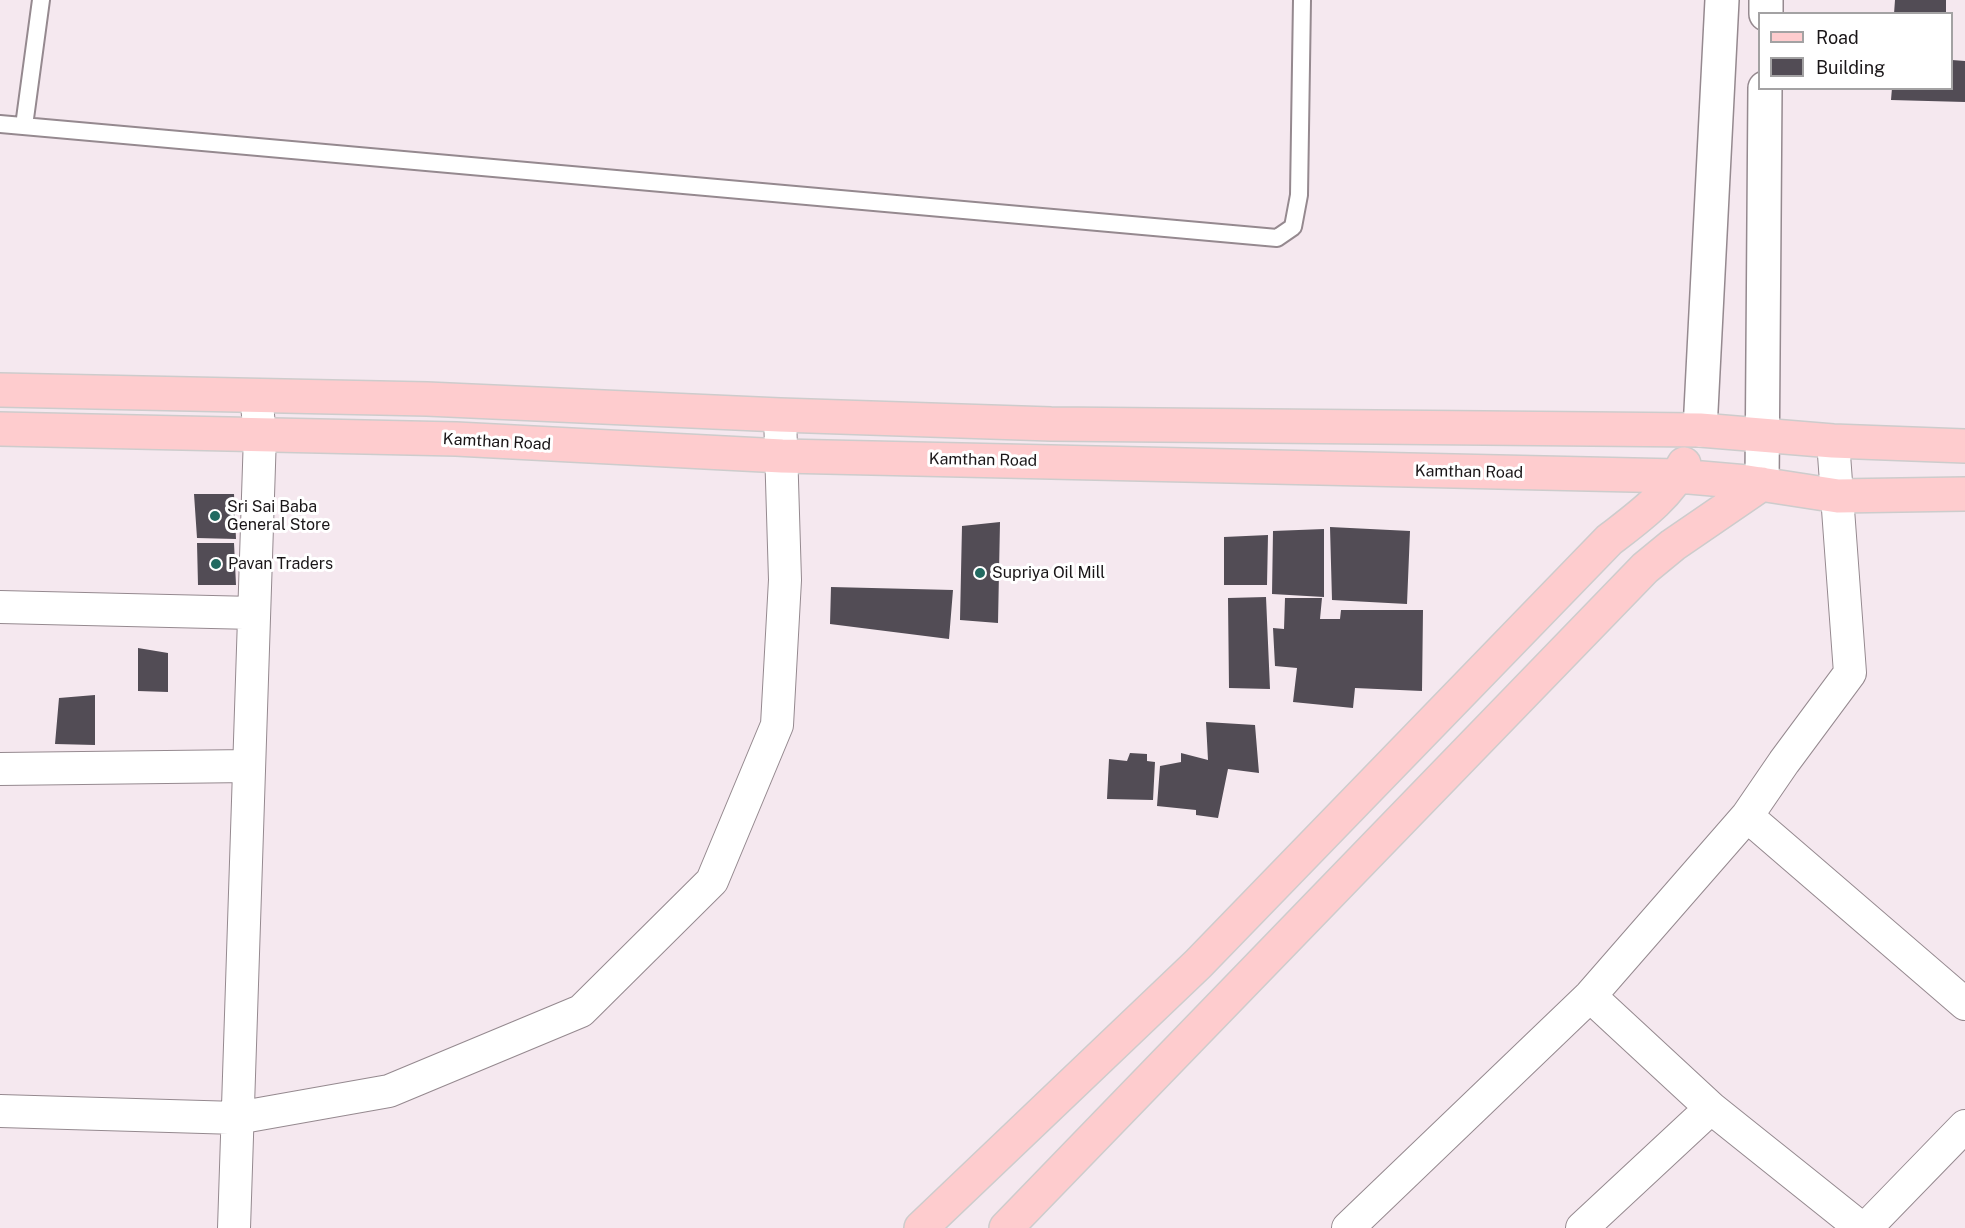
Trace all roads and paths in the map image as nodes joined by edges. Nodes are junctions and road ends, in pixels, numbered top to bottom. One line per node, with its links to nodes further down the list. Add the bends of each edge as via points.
1 (41, 0): 6 (lane)
2 (1302, 0): 6 (lane, via 1299,195 1293,227 1277,238)
3 (1722, 0): 11 (street)
4 (1765, 90): 13 (street)
5 (0, 124): 6 (lane)
6 (24, 126)
7 (0, 390): 8 (main road)
8 (256, 395): 9 (main road); 12 (street)
9 (780, 415): 11 (main road, via 1051,424); 16 (street)
10 (0, 429): 12 (main road, Kamthan Road)
11 (1700, 430): 13 (main road); 17 (main road)
12 (260, 435): 16 (main road, Kamthan Road); 22 (street)
13 (1763, 435): 14 (main road); 18 (street)
14 (1833, 441): 15 (main road); 20 (street)
15 (1965, 446)
16 (782, 456): 17 (main road, Kamthan Road); 30 (street, via 785,580 777,725 712,881 581,1011 389,1091)
17 (1678, 476): 18 (main road, Kamthan Road); 34 (main road, via 1639,518 1609,540 1198,964)
18 (1762, 484): 20 (main road, Kamthan Road); 32 (main road, via 1645,568)
19 (1965, 494): 20 (main road, Kamthan Road)
20 (1838, 496): 25 (street, via 1850,674)
21 (0, 607): 22 (street)
22 (254, 613): 23 (street)
23 (249, 766): 24 (street); 30 (street)
24 (0, 769)
25 (1747, 816): 26 (street); 27 (street)
26 (1590, 996): 28 (street); 35 (street)
27 (1965, 1004)
28 (1711, 1108): 36 (street); 37 (street)
29 (0, 1111): 30 (street)
30 (237, 1118): 33 (street)
31 (1965, 1126): 37 (street)
32 (1014, 1225)
33 (234, 1228)
34 (921, 1228)
35 (1348, 1228)
36 (1582, 1228)
37 (1863, 1228)

